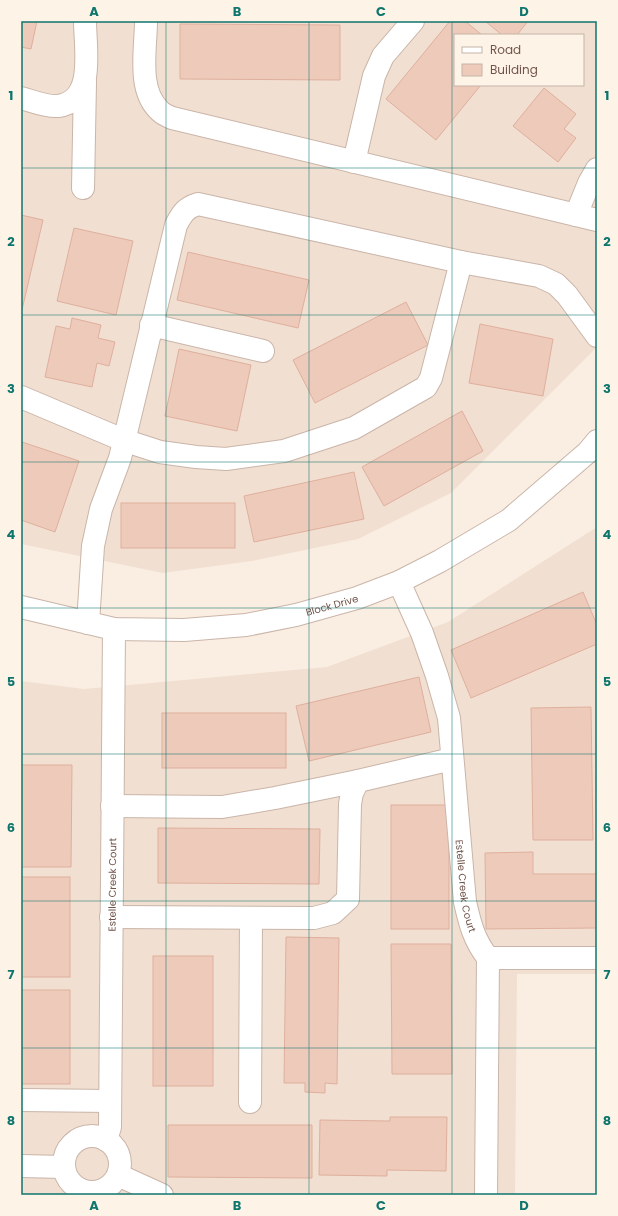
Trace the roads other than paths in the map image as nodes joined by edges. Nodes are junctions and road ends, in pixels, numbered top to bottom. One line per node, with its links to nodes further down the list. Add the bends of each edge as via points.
1 (85, 21): 4 (street)
2 (146, 21): 6 (street, via 145,83 152,102 160,112 172,118)
3 (413, 21): 6 (street, via 383,56 374,76)
4 (85, 82): 5 (street, via 80,93 70,102 57,106); 8 (street)
5 (21, 98)
6 (354, 162): 9 (street)
7 (597, 169): 9 (street, via 588,183)
8 (83, 188)
9 (587, 217)
10 (461, 262): 11 (street, via 198,204 188,207 176,225); 12 (street, via 539,276 556,284); 15 (street, via 431,378 426,387 354,428 284,451 226,459 160,452)
11 (151, 325): 13 (street); 15 (street)
12 (597, 336)
13 (263, 351)
14 (21, 398): 15 (street)
15 (123, 440): 19 (street, via 120,458 101,509 93,546)
16 (597, 441): 17 (street, Block Drive, via 588,452 509,520)
17 (399, 582): 20 (street, Block Drive, via 357,598 296,615 246,625 184,630); 21 (street, Estelle Creek Court, via 422,633 437,676 448,718)
18 (21, 607): 19 (street, Block Drive)
19 (88, 623): 20 (street, Block Drive)
20 (114, 629): 23 (street, Estelle Creek Court)
21 (452, 758): 22 (street); 26 (street, Estelle Creek Court, via 466,902 478,945)
22 (358, 781): 23 (street, via 222,806); 25 (street, via 350,804 348,899 333,913 322,917)
23 (112, 806): 24 (street, Estelle Creek Court)
24 (111, 917): 25 (street); 29 (street, Estelle Creek Court)
25 (251, 918): 30 (street)
26 (488, 958): 27 (street); 36 (street)
27 (597, 958)
28 (21, 1100): 29 (street)
29 (110, 1101): 31 (street, Estelle Creek Court, via 110,1127)
30 (250, 1102)
31 (106, 1140): 33 (street, via 97,1136 86,1136 77,1140 68,1149); 34 (street, via 114,1146 119,1155 120,1166)
32 (21, 1166): 33 (street)
33 (64, 1167): 34 (street, via 69,1182 81,1190 90,1192)
34 (109, 1187): 35 (street)
35 (162, 1195)
36 (486, 1195)

